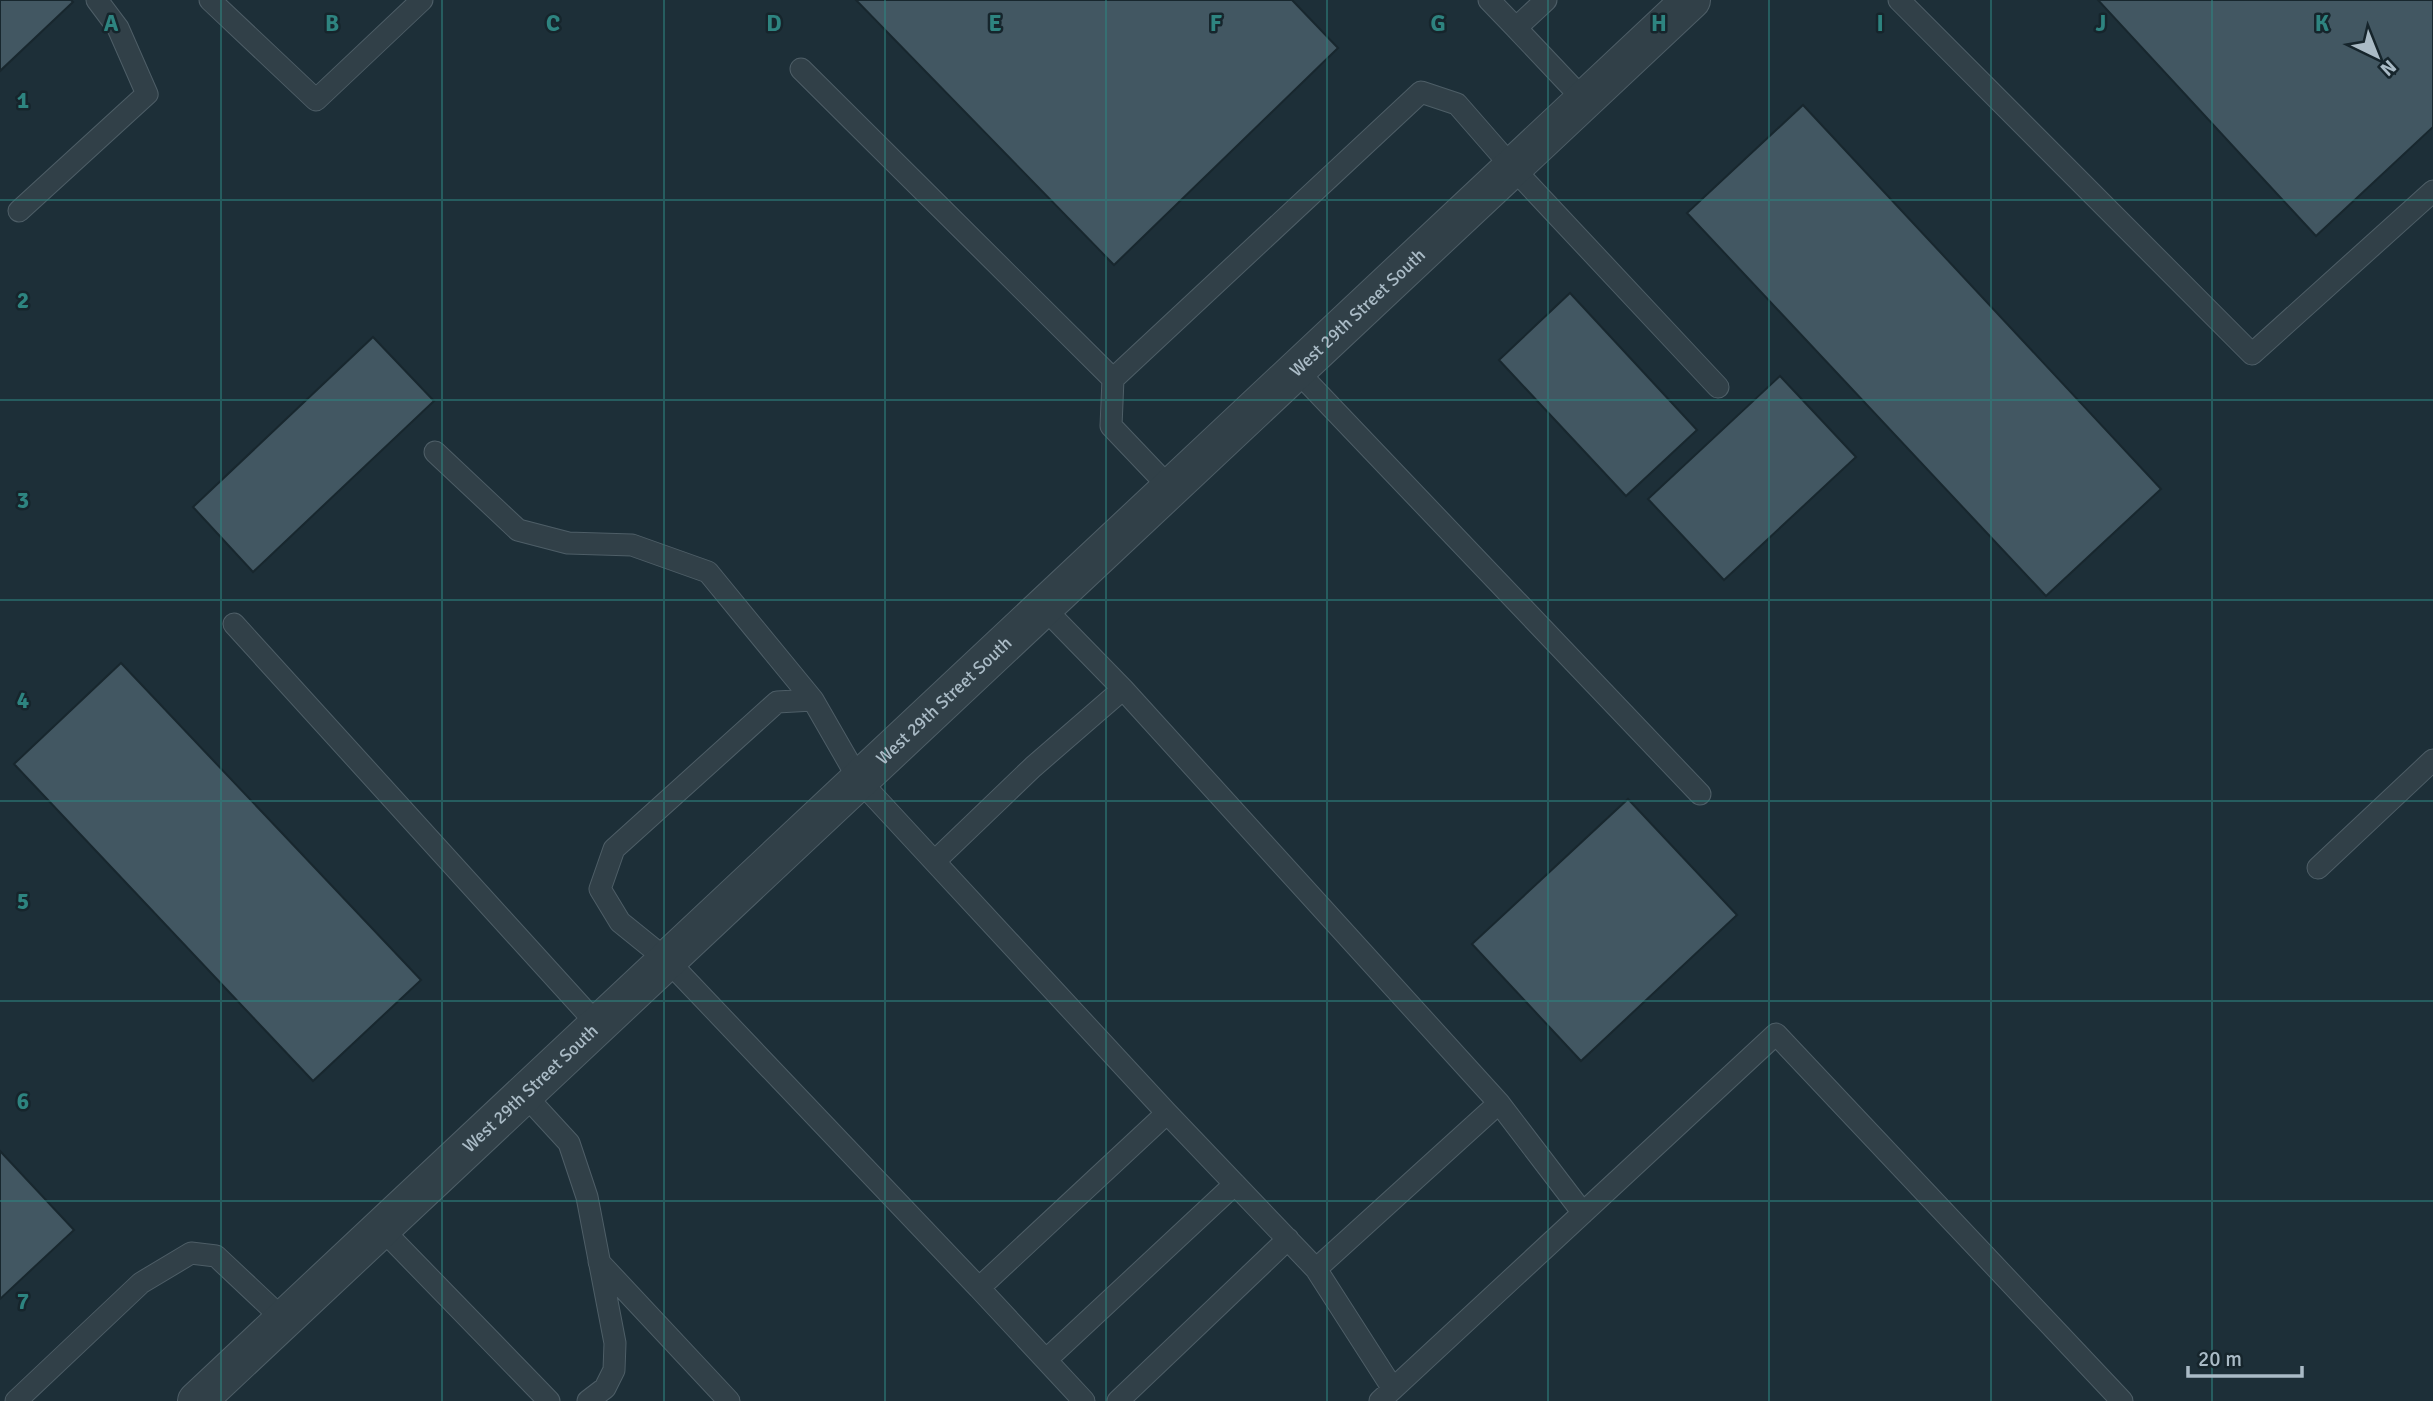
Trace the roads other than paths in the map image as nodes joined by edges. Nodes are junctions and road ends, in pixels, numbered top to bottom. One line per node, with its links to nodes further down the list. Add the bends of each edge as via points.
1 (97, 0): 13 (lane, via 118,28 147,94)
2 (210, 0): 3 (lane, via 316,100)
3 (422, 0)
4 (1489, 0): 8 (lane)
5 (1546, 0): 8 (lane)
6 (1691, 0): 10 (street, West 29th Street South)
7 (1899, 0): 12 (lane, via 2252,354)
8 (1516, 28): 10 (lane)
9 (801, 69): 15 (lane)
10 (1584, 100): 11 (street, West 29th Street South)
11 (1512, 167): 14 (street, West 29th Street South); 15 (lane, via 1457,104 1421,92); 16 (lane)
12 (2433, 191)
13 (19, 211)
14 (1296, 370): 18 (street, West 29th Street South); 25 (lane)
15 (1113, 379): 18 (lane, via 1111,426)
16 (1718, 387)
17 (435, 452): 22 (lane, via 518,530 568,543 632,545 708,572)
18 (1170, 488): 19 (street, West 29th Street South)
19 (1044, 608): 21 (lane); 24 (street, West 29th Street South)
20 (234, 624): 29 (lane)
21 (1123, 690): 26 (lane, via 1033,767); 31 (lane)
22 (813, 700): 24 (lane); 28 (lane, via 777,702 614,849 600,889 620,922)
23 (2433, 760): 27 (lane)
24 (859, 780): 26 (lane); 28 (street, West 29th Street South)
25 (1700, 794)
26 (935, 861): 32 (lane)
27 (2318, 868)
28 (667, 960): 29 (street, West 29th Street South); 39 (lane)
29 (598, 1025): 30 (street, West 29th Street South)
30 (524, 1094): 35 (street, West 29th Street South); 37 (lane, via 569,1143 587,1198)
31 (1499, 1103): 34 (lane); 38 (lane)
32 (1167, 1113): 33 (lane); 39 (lane)
33 (1235, 1184): 36 (lane); 41 (lane)
34 (1583, 1213): 42 (lane); 50 (lane, via 1776,1034)
35 (381, 1228): 40 (street, West 29th Street South); 45 (lane)
36 (1288, 1239): 38 (lane); 49 (lane)
37 (598, 1262): 46 (lane, via 615,1343 614,1370 605,1388); 47 (lane)
38 (1316, 1269): 42 (lane)
39 (979, 1288): 41 (lane)
40 (284, 1320): 43 (street, West 29th Street South); 44 (lane, via 216,1256 191,1253 141,1283)
41 (1046, 1360): 48 (lane)
42 (1386, 1395)
43 (199, 1400)
44 (16, 1401)
45 (549, 1401)
46 (588, 1401)
47 (729, 1401)
48 (1084, 1401)
49 (1118, 1401)
50 (2123, 1401)

